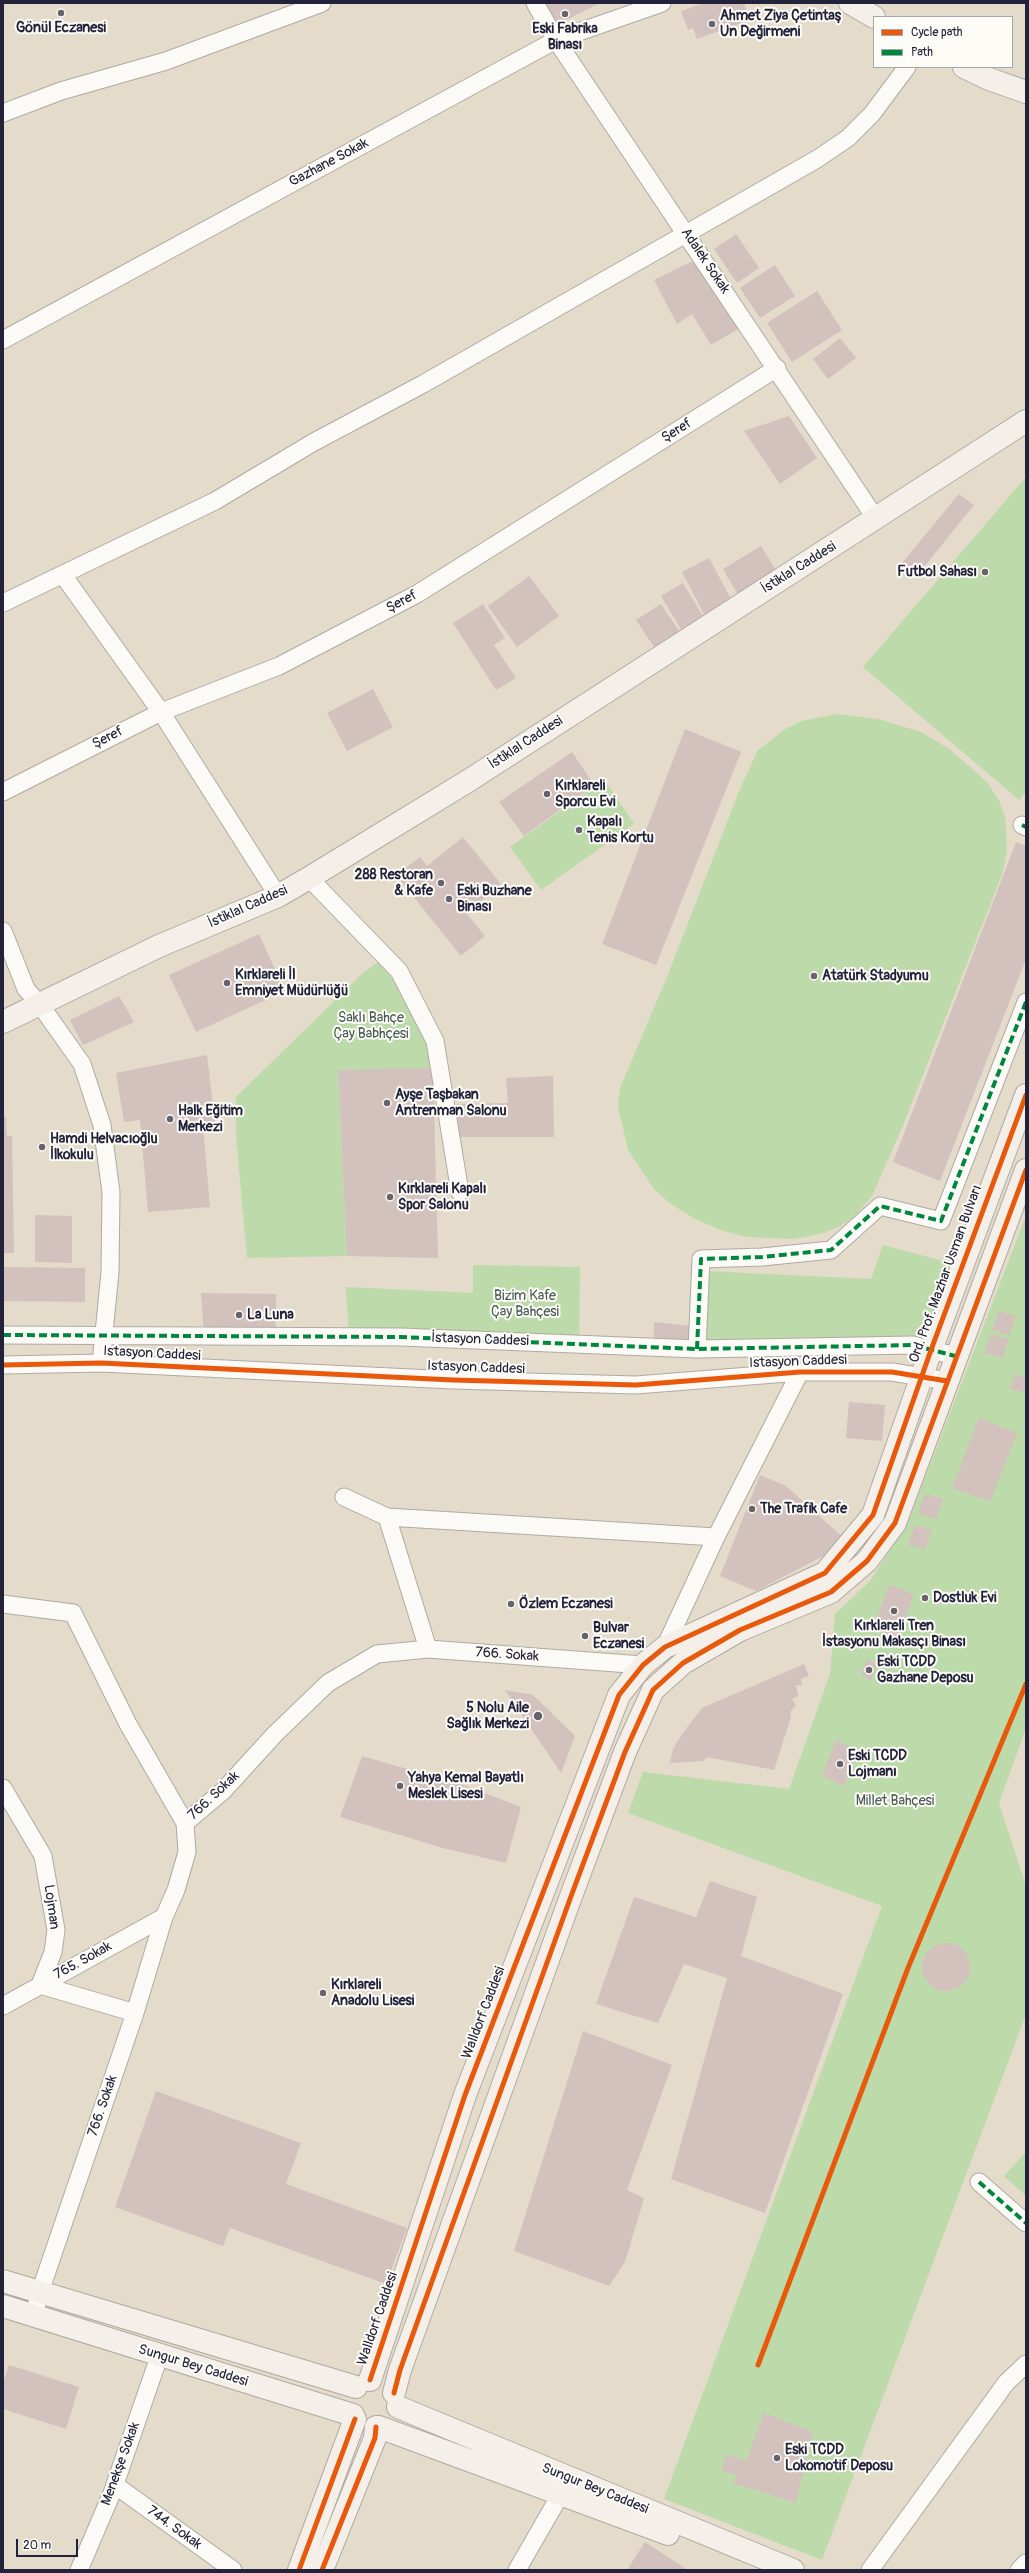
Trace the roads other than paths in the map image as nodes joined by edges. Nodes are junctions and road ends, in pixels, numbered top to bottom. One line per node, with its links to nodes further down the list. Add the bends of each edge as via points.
1 (322, 3): 10 (street, via 166,61 61,91)
2 (535, 3): 6 (street, Adalek Sokak)
3 (662, 3): 6 (street, Gazhane Sokak)
4 (850, 3): 5 (main road)
5 (873, 17)
6 (556, 40): 11 (street, Adalek Sokak); 12 (street, Gazhane Sokak)
7 (906, 68): 11 (street, via 872,114 848,138 817,159)
8 (966, 68): 9 (main road)
9 (1026, 92)
10 (3, 113)
11 (686, 233): 13 (street, Adalek Sokak); 16 (street, via 423,384 314,442 215,501)
12 (3, 340)
13 (777, 368): 15 (street, Adalek Sokak); 18 (street, Şeref, via 417,594 279,666)
14 (1026, 421): 15 (main road, İstiklal Caddesi)
15 (876, 519): 20 (main road, İstiklal Caddesi, via 682,640 468,781)
16 (63, 575): 17 (street); 18 (street)
17 (3, 603)
18 (161, 712): 19 (street, Şeref); 21 (street)
19 (3, 792)
20 (309, 878): 21 (main road, İstiklal Caddesi); 28 (street, via 399,971 435,1040)
21 (278, 896): 24 (main road, İstiklal Caddesi, via 159,946)
22 (3, 931): 24 (street, via 26,989)
23 (1026, 1002): 31 (street, via 941,1221 880,1206 831,1250 762,1257 701,1259)
24 (41, 1006): 25 (main road, İstiklal Caddesi); 29 (street, via 82,1064 102,1125 111,1192 110,1272)
25 (3, 1022)
26 (1026, 1095): 32 (main road, Ord. Prof. Mazhar Usman Bulvarı)
27 (1026, 1170): 33 (main road)
28 (460, 1192)
29 (103, 1334): 30 (street, İstasyon Caddesi); 31 (street, İstasyon Caddesi, via 401,1337); 34 (street)
30 (3, 1335)
31 (697, 1349): 32 (street, İstasyon Caddesi, via 913,1345)
32 (931, 1350): 33 (street, İstasyon Caddesi); 37 (main road, Ord. Prof. Mazhar Usman Bulvarı)
33 (956, 1356): 38 (main road)
34 (101, 1363): 35 (street, Istasyon Caddesi); 36 (street, Istasyon Caddesi, via 453,1380 636,1385)
35 (3, 1365)
36 (800, 1372): 37 (street, Istasyon Caddesi, via 892,1372); 41 (street)
37 (921, 1376): 38 (street, Istasyon Caddesi); 43 (main road, Ord. Prof. Mazhar Usman Bulvarı, via 873,1515 834,1564 825,1573)
38 (947, 1381): 61 (main road, via 895,1524 867,1561 831,1592 740,1630 683,1663 653,1690 625,1752 570,1899 400,2370)
39 (344, 1497): 40 (street)
40 (387, 1517): 41 (street); 44 (street)
41 (716, 1537): 43 (street)
42 (3, 1604): 47 (street, via 73,1613 128,1724)
43 (665, 1647): 45 (main road, Ord. Prof. Mazhar Usman Bulvarı)
44 (428, 1649): 45 (street, 766. Sokak); 47 (street, 766. Sokak, via 377,1654 328,1683 275,1734 223,1791)
45 (643, 1665): 60 (main road, Walldorf Caddesi, via 619,1695 465,2095)
46 (3, 1788): 49 (street, Lojman, via 43,1856 56,1930 53,1952)
47 (185, 1823): 48 (street, 766. Sokak, via 187,1852 176,1890)
48 (164, 1917): 49 (street, 765. Sokak); 51 (street, 766. Sokak)
49 (40, 1985): 50 (street, 765. Sokak); 51 (street)
50 (3, 2006)
51 (135, 2013): 55 (street, 766. Sokak)
52 (979, 2182): 53 (street)
53 (1026, 2223)
54 (3, 2281): 55 (main road, Sungur Bey Caddesi)
55 (40, 2292): 57 (street); 60 (main road, Sungur Bey Caddesi)
56 (3, 2306): 57 (main road, Sungur Bey Caddesi)
57 (34, 2316): 58 (main road, Sungur Bey Caddesi)
58 (159, 2356): 62 (main road, Sungur Bey Caddesi); 64 (street, Menekşe Sokak)
59 (1026, 2364): 74 (street, via 1006,2383)
60 (363, 2384): 61 (main road, via 384,2382); 62 (main road, via 350,2400)
61 (396, 2400): 63 (main road, via 391,2420); 73 (main road, Sungur Bey Caddesi)
62 (354, 2417): 63 (main road, via 366,2426); 69 (main road)
63 (377, 2427): 65 (main road, Sungur Bey Caddesi); 70 (main road)
64 (115, 2485): 67 (street, Menekşe Sokak); 68 (street, 744. Sokak)
65 (558, 2493): 71 (street, via 555,2504); 72 (main road, Sungur Bey Caddesi)
66 (1026, 2563): 75 (street)
67 (79, 2570)
68 (233, 2570)
69 (299, 2570)
70 (322, 2570)
71 (516, 2570)
72 (763, 2570)
73 (793, 2570)
74 (870, 2570)
75 (1019, 2570)

